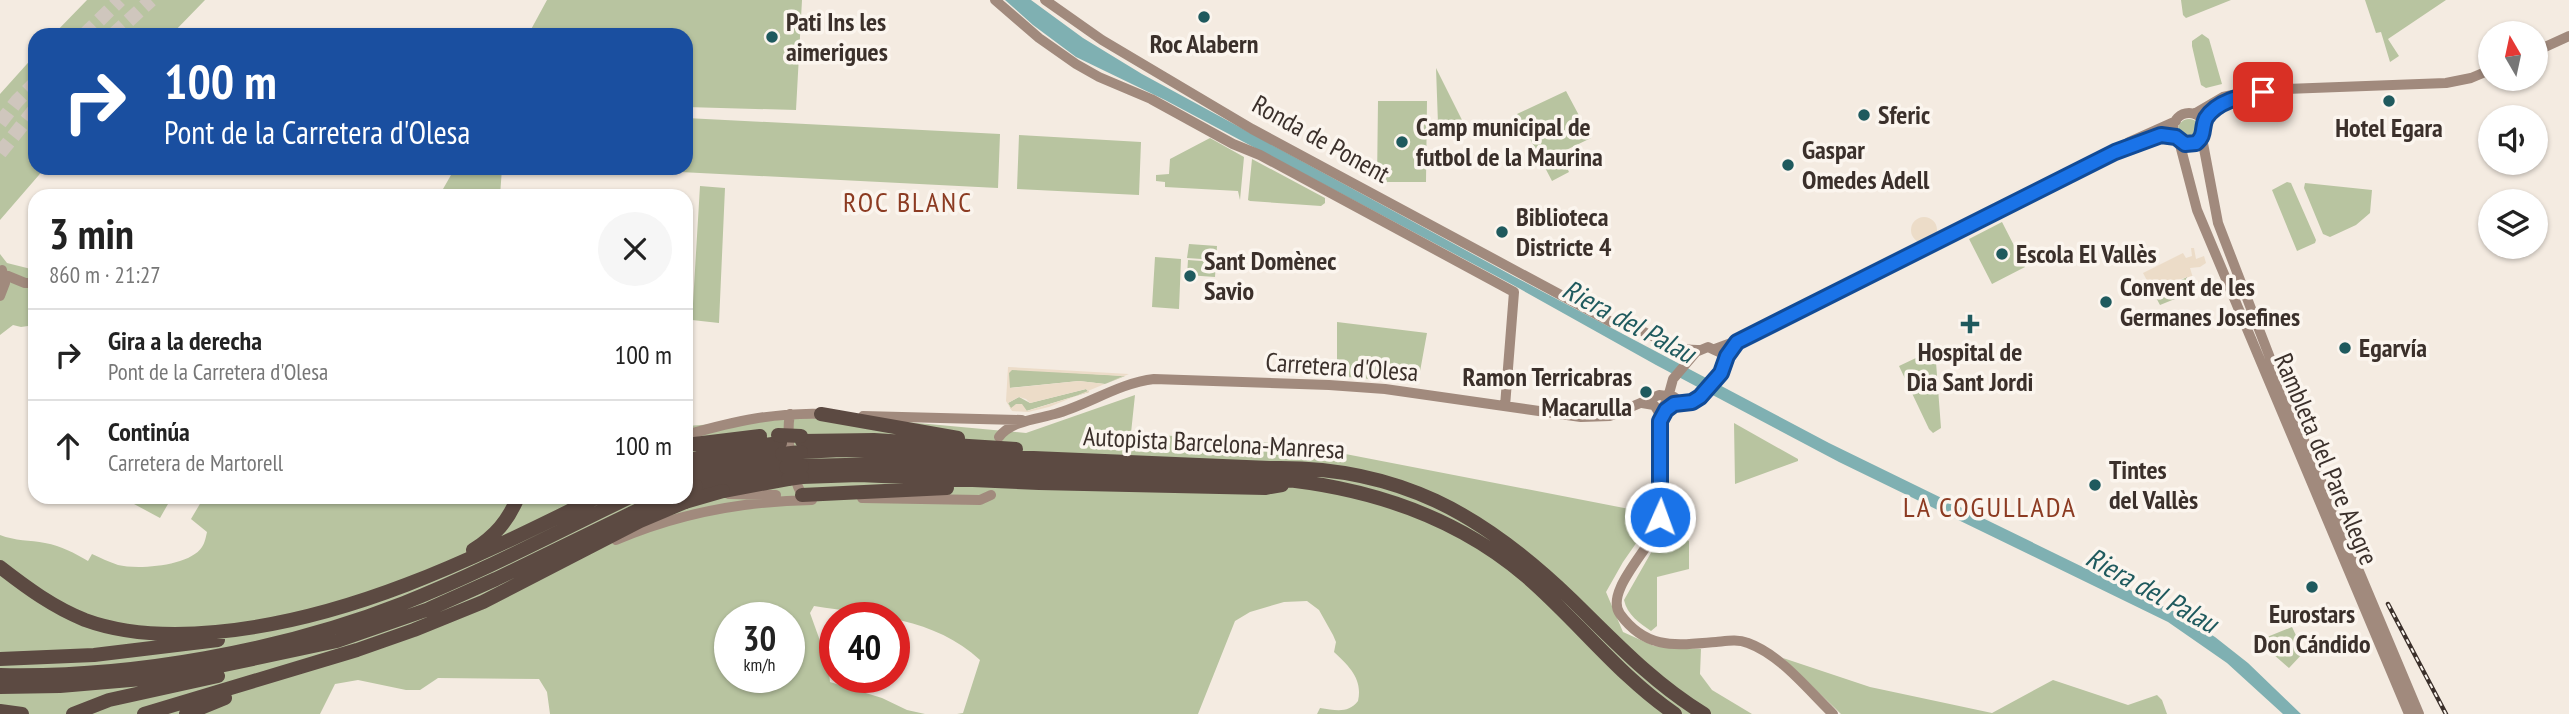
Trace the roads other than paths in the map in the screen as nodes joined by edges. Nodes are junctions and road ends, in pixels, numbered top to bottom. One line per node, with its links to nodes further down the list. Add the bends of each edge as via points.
1 (995, 0): 23 (main road, Ronda de Ponent, via 1056,50 1099,77 1271,160 1514,292)
2 (1045, 0): 19 (main road, Ronda de Ponent, via 1102,40 1252,129 1611,322 1628,324)
3 (2569, 36): 4 (main road)
4 (2548, 46)
5 (2478, 75): 6 (main road, via 2446,83)
6 (2263, 90): 7 (main road, via 2223,97); 9 (main road, via 2225,102)
7 (2194, 114): 8 (main road); 9 (main road)
8 (2176, 121): 11 (main road); 12 (main road)
9 (2204, 124): 10 (main road)
10 (2202, 138): 11 (main road, via 2192,144); 67 (main road, Rambleta del Pare Alegre, via 2218,223)
11 (2177, 139): 12 (main road, via 2165,135); 66 (main road, Rambleta del Pare Alegre, via 2197,210)
12 (2115, 152): 17 (main road, Ronda de Ponent)
13 (2, 271): 14 (main road); 16 (main road, via 5,283)
14 (28, 282)
15 (28, 284): 16 (main road)
16 (1, 294)
17 (1737, 342): 18 (main road, Ronda de Ponent); 20 (main road)
18 (1715, 349): 19 (main road, Ronda de Ponent, via 1705,347); 20 (main road, via 1721,353)
19 (1695, 354): 21 (main road)
20 (1723, 368): 21 (main road, Carretera d'Olesa, via 1692,402)
21 (1673, 389): 22 (main road, Carretera d'Olesa); 27 (main road)
22 (1643, 402): 23 (main road, Carretera d'Olesa, via 1592,418); 27 (main road, via 1654,405)
23 (1505, 406): 28 (main road, Carretera d'Olesa, via 1338,385 1154,379)
24 (790, 414): 25 (main road); 30 (main road, via 755,417); 33 (main road)
25 (806, 414): 26 (main road); 33 (main road, via 797,419)
26 (821, 414): 29 (main road); 31 (highway, via 986,443)
27 (1660, 417): 65 (main road, via 1659,522 1619,589 1618,611 1656,643 1738,640 1758,647)
28 (1038, 418): 29 (main road); 31 (main road, via 1009,428)
29 (965, 419): 31 (main road, via 985,426)
30 (693, 434)
31 (996, 440): 33 (highway, via 825,439); 35 (highway)
32 (693, 444): 33 (highway, via 723,439)
33 (792, 453): 34 (highway, via 738,448); 35 (highway, Autopista Barcelona-Manresa, via 853,451); 36 (highway, Autopista Barcelona-Manresa, via 890,464); 37 (highway, via 859,475); 38 (highway, Autopista Barcelona-Manresa, via 739,475); 39 (highway, bridge, via 723,491); 41 (main road)
34 (693, 459)
35 (1311, 467): 64 (highway, Autopista Barcelona-Manresa, via 1387,482 1467,516 1527,559 1633,661)
36 (1305, 481): 37 (highway, via 1265,488); 63 (highway, Autopista Barcelona-Manresa, via 1387,499 1480,543 1527,577 1626,674)
37 (1039, 483): 41 (highway)
38 (693, 487)
39 (693, 488)
40 (693, 489): 41 (main road, via 718,494)
41 (802, 495): 43 (main road)
42 (991, 495): 43 (main road, via 980,500)
43 (873, 498): 49 (main road, via 776,501 707,511 637,532)
44 (515, 504): 52 (highway, via 499,530 442,566 297,612)
45 (584, 504): 51 (highway, via 454,567 357,604)
46 (616, 504): 56 (highway, via 461,579 320,629 149,666 59,675)
47 (650, 504): 53 (highway, via 440,604)
48 (665, 504): 49 (highway)
49 (559, 565): 55 (highway, via 414,630)
50 (0, 567): 52 (highway, via 35,594 86,620)
51 (297, 619): 52 (highway); 54 (highway, via 193,645)
52 (170, 635)
53 (337, 641): 57 (highway, via 142,679); 60 (highway, via 262,665 109,700)
54 (0, 659)
55 (294, 668): 61 (highway); 62 (highway)
56 (0, 675)
57 (0, 687)
58 (0, 711): 59 (highway)
59 (22, 714)
60 (73, 714)
61 (144, 714)
62 (186, 714)
63 (1675, 714)
64 (1704, 714)
65 (1833, 714)
66 (2409, 714)
67 (2419, 714)

